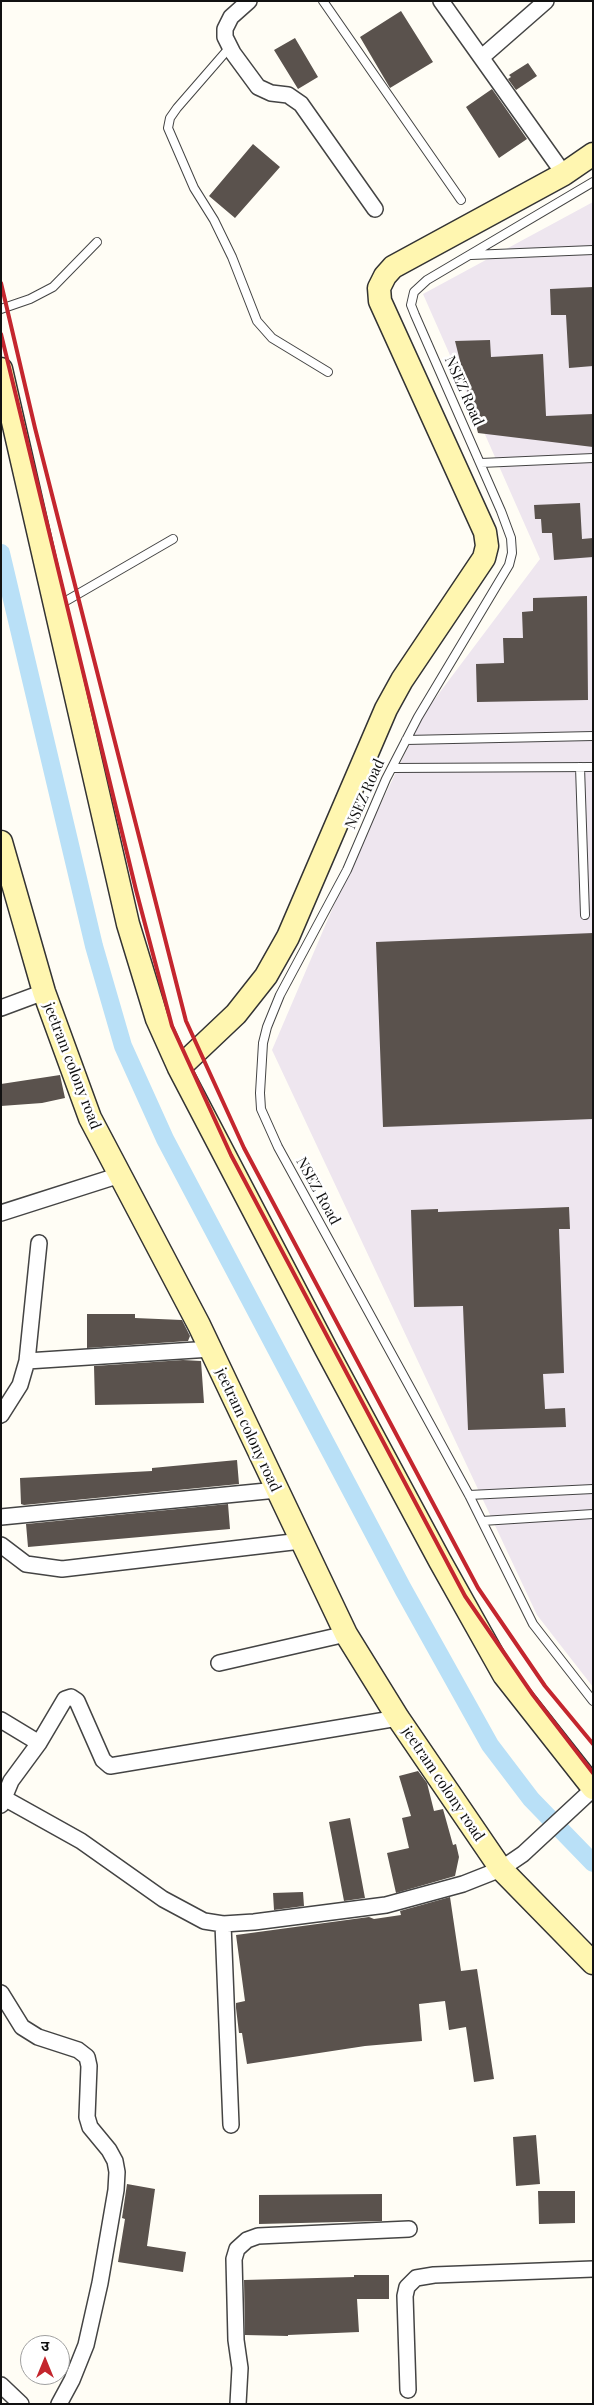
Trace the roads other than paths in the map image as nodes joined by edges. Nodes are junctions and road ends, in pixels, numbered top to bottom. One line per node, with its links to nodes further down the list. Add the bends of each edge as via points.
1 (249, 1): 5 (street, via 231,17 225,29)
2 (323, 1): 10 (lane)
3 (546, 1): 6 (street)
4 (444, 2): 6 (street)
5 (230, 47): 11 (street, via 258,86 271,93 288,95 300,104); 17 (lane, via 177,108 170,118 169,134 194,188 214,220 257,321 272,338)
6 (482, 57): 8 (street)
7 (593, 154): 8 (street)
8 (564, 174): 31 (street, via 393,267 379,288 380,301 485,532 487,546 484,558 386,709 288,937 266,976 236,1014)
9 (593, 182): 14 (lane, NSEZ Road)
10 (461, 200)
11 (375, 209)
12 (97, 242): 15 (lane, via 53,287 30,300)
13 (593, 250): 14 (lane)
14 (470, 255): 19 (lane, NSEZ Road, via 420,286 414,292 411,305)
15 (1, 309)
16 (1, 369): 21 (street)
17 (328, 372)
18 (593, 458): 19 (lane)
19 (481, 463): 23 (lane, NSEZ Road, via 511,538 509,565)
20 (173, 539): 21 (lane)
21 (55, 607): 31 (street, via 128,924 157,1019)
22 (593, 736): 23 (lane)
23 (406, 740): 26 (lane, NSEZ Road)
24 (593, 766): 25 (lane)
25 (580, 767): 26 (lane); 28 (lane)
26 (392, 768): 40 (lane, NSEZ Road, via 347,870 273,1011 263,1043 261,1109 278,1147)
27 (1, 842): 29 (street, jeetram colony road)
28 (585, 915)
29 (44, 992): 30 (street); 32 (street, jeetram colony road, via 90,1118)
30 (1, 1008)
31 (179, 1068): 52 (street, via 326,1349 504,1675)
32 (120, 1175): 33 (street); 35 (street, jeetram colony road)
33 (1, 1213)
34 (39, 1243): 36 (street)
35 (211, 1350): 36 (street); 39 (street, jeetram colony road)
36 (27, 1361): 37 (street, via 20,1385)
37 (1, 1415)
38 (593, 1489): 40 (lane)
39 (277, 1490): 42 (street); 44 (street, jeetram colony road)
40 (469, 1495): 43 (lane, NSEZ Road)
41 (593, 1514): 43 (lane)
42 (1, 1517)
43 (482, 1521): 48 (lane, NSEZ Road, via 533,1624)
44 (301, 1541): 45 (street, via 62,1569 26,1564); 46 (street, jeetram colony road)
45 (1, 1545)
46 (346, 1634): 47 (street); 49 (street, jeetram colony road)
47 (219, 1663)
48 (593, 1702)
49 (398, 1718): 51 (street, via 110,1766 103,1760 77,1701 71,1697 64,1699); 54 (street, jeetram colony road)
50 (1, 1720): 51 (street)
51 (39, 1743): 53 (street, via 11,1782)
52 (590, 1792): 54 (street, via 523,1854)
53 (3, 1802): 55 (street, via 81,1841 163,1899 204,1921)
54 (501, 1869): 55 (street, via 463,1884 386,1905); 56 (street, jeetram colony road)
55 (223, 1924): 58 (street)
56 (593, 1963)
57 (1, 1993): 64 (street, via 22,2027 38,2037 78,2050 86,2057 89,2066 86,2117 109,2150 117,2172 100,2283 86,2345)
58 (231, 2125)
59 (409, 2229): 65 (street, via 258,2236 237,2249 234,2259 240,2368)
60 (593, 2269): 62 (street, via 434,2274 416,2278 407,2287 405,2296)
61 (1, 2385): 63 (street)
62 (408, 2390)
63 (21, 2404)
64 (59, 2404)
65 (238, 2404)

